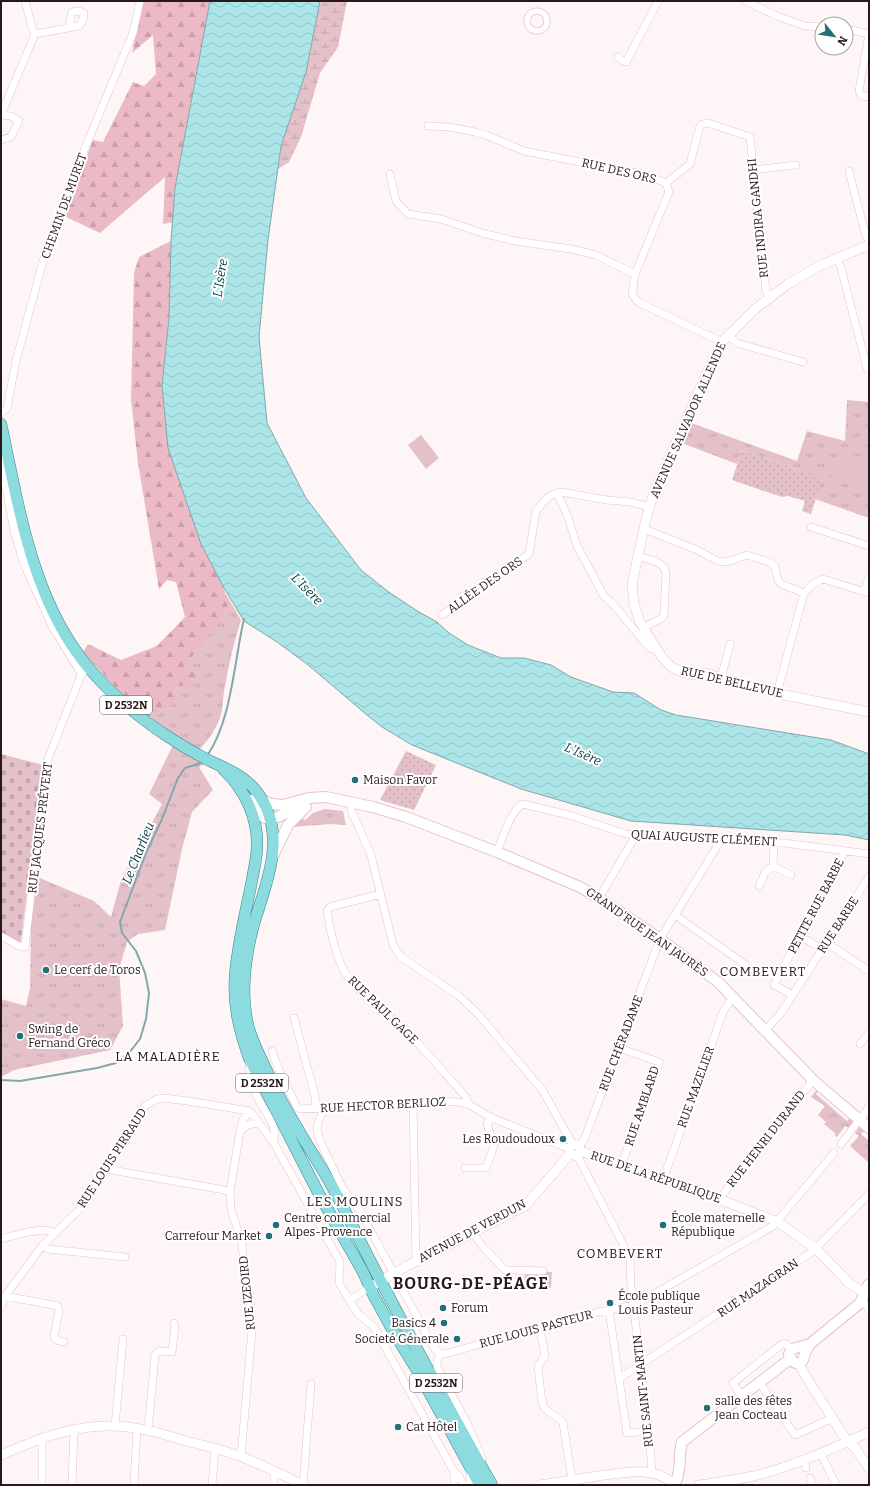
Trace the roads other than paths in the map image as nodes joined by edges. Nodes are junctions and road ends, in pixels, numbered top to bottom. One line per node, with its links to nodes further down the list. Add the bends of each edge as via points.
1 (25, 1): 8 (street)
2 (140, 1): 28 (street, CHEMIN DE MURET, via 133,33 88,140 43,261 16,360 7,408)
3 (658, 1): 10 (street, via 626,62)
4 (745, 1): 6 (street, via 777,16)
5 (69, 27): 8 (street)
6 (814, 27)
7 (854, 31): 9 (street)
8 (35, 34): 12 (street)
9 (869, 34): 11 (street, via 859,91 862,96)
10 (618, 57)
11 (869, 97)
12 (1, 115): 14 (street, via 11,116 19,121 11,137)
13 (428, 126): 19 (street, RUE DES ORS, via 475,132 524,151 647,175)
14 (1, 140)
15 (796, 165): 16 (street)
16 (753, 170): 19 (street, RUE INDIRA GANDHI, via 750,137 703,124 700,126 690,164); 24 (street, RUE INDIRA GANDHI, via 766,291)
17 (849, 171): 20 (street)
18 (390, 174): 23 (street, via 396,201 408,214 441,219 515,241 596,255)
19 (666, 183): 23 (street, RUE DES ORS, via 669,192)
20 (869, 241)
21 (869, 245): 22 (street, AVENUE SALVADOR ALLENDE)
22 (837, 258): 24 (street, AVENUE SALVADOR ALLENDE, via 803,274); 27 (street)
23 (635, 274): 25 (street, RUE DES ORS, via 632,294 638,302)
24 (769, 298): 25 (street, AVENUE SALVADOR ALLENDE)
25 (724, 339): 26 (street, RUE DES ORS); 32 (street, AVENUE SALVADOR ALLENDE, via 654,492)
26 (803, 362)
27 (869, 369)
28 (1, 413)
29 (1, 424): 44 (main road, D 2532N, via 34,563 52,608)
30 (1, 455): 44 (street, via 15,531 25,564 53,626)
31 (557, 493): 32 (street); 40 (street, ALLÉE DES ORS, via 548,497 536,511 529,554); 43 (street, via 568,517 576,546 604,596 647,645 651,649)
32 (650, 507): 34 (street, RUE DE BELLEVUE)
33 (811, 527): 35 (street)
34 (644, 529): 36 (street, RUE DE BELLEVUE); 39 (street, via 718,561 727,562 747,555 769,562 775,567 781,584)
35 (869, 546)
36 (637, 556): 41 (street, RUE DE BELLEVUE, via 632,594 636,613); 41 (street, via 661,564 666,569 664,615)
37 (869, 577): 38 (street)
38 (867, 592): 39 (street, via 823,579)
39 (804, 593): 46 (street)
40 (442, 615)
41 (643, 628): 43 (street, RUE DE BELLEVUE)
42 (730, 644): 45 (street)
43 (656, 649): 45 (street, RUE DE BELLEVUE, via 669,665 682,672 706,673)
44 (85, 670): 48 (main road, D 2532N, via 169,738); 68 (street, RUE JACQUES PRÉVERT, via 46,764 25,947)
45 (721, 678): 46 (street, RUE DE BELLEVUE)
46 (777, 693): 47 (street, RUE DE BELLEVUE)
47 (869, 712)
48 (211, 761): 49 (main road, D 2532N, via 224,770); 50 (main road, D 2532N, via 226,767 249,782)
49 (240, 789): 53 (main road, D 2532N, via 250,797 259,814); 83 (main road, D 2532N, via 252,815 257,846 237,958 234,1002)
50 (263, 801): 51 (main road, via 278,805 326,797); 53 (main road, D 2532N)
51 (348, 801): 52 (main road); 58 (main road, GRAND'RUE JEAN JAURÈS, via 406,817); 65 (street, RUE SAINT-MARTIN, via 371,855)
52 (308, 804): 53 (main road); 60 (main road, via 288,825)
53 (271, 820): 60 (main road, D 2532N, via 274,835)
54 (636, 835): 55 (street, QUAI AUGUSTE CLÉMENT); 58 (street, QUAI AUGUSTE CLÉMENT, via 523,804 514,812); 66 (street)
55 (721, 840): 56 (street, QUAI AUGUSTE CLÉMENT); 67 (street, RUE CHÉRADAME)
56 (774, 843): 57 (street, QUAI AUGUSTE CLÉMENT, via 784,842); 61 (street)
57 (845, 851): 59 (street, QUAI AUGUSTE CLÉMENT); 69 (street, PETITE RUE BARBE)
58 (497, 852): 66 (main road, GRAND'RUE JEAN JAURÈS, via 580,887)
59 (869, 854)
60 (272, 858): 118 (main road, D 2532N, via 245,967 247,1024 270,1079 326,1175)
61 (773, 866): 62 (street); 64 (street, via 765,873)
62 (791, 875)
63 (869, 877): 71 (street, RUE BARBE)
64 (759, 886)
65 (381, 894): 86 (street, RUE PAUL GAGE, via 330,906 327,911 330,933 342,967 359,990 411,1037 466,1097); 99 (street, RUE SAINT-MARTIN, via 393,945 401,957 459,996 478,1014 543,1091)
66 (599, 898): 70 (main road, GRAND'RUE JEAN JAURÈS)
67 (675, 915): 70 (street, RUE CHÉRADAME); 73 (street)
68 (1, 936)
69 (800, 936): 72 (street); 75 (street, PETITE RUE BARBE, via 774,985)
70 (660, 940): 76 (main road, GRAND'RUE JEAN JAURÈS, via 701,969); 81 (street, RUE CHÉRADAME)
71 (826, 943): 72 (street, RUE BARBE); 74 (street)
72 (822, 949): 75 (street, RUE BARBE)
73 (746, 965)
74 (869, 971)
75 (793, 995): 78 (street, RUE BARBE)
76 (733, 997): 78 (main road, GRAND'RUE JEAN JAURÈS); 104 (street, RUE MAZELIER, via 723,1012)
77 (294, 1018): 88 (street)
78 (765, 1031): 84 (main road, GRAND'RUE JEAN JAURÈS)
79 (869, 1033): 80 (street)
80 (860, 1044)
81 (618, 1048): 99 (street, RUE CHÉRADAME, via 584,1140); 101 (street, RUE AMBLARD, via 659,1062)
82 (272, 1051): 88 (street, RUE HECTOR BERLIOZ, via 297,1107)
83 (249, 1058): 97 (street, via 256,1094 276,1131); 119 (main road, D 2532N)
84 (813, 1080): 92 (main road, GRAND'RUE JEAN JAURÈS); 107 (street, RUE HENRI DURAND)
85 (413, 1104): 86 (street, RUE HECTOR BERLIOZ, via 438,1101); 89 (street, RUE HECTOR BERLIOZ); 115 (street)
86 (468, 1104): 91 (street, RUE HECTOR BERLIOZ)
87 (869, 1107): 92 (street)
88 (316, 1109): 89 (street, RUE HECTOR BERLIOZ)
89 (324, 1109): 117 (street, via 317,1131 321,1143 343,1189 359,1209)
90 (249, 1111): 93 (street); 95 (street, RUE IZEOIRD); 103 (street, RUE LOUIS PIRRAUD, via 157,1099 145,1106)
91 (492, 1118): 99 (street, RUE HECTOR BERLIOZ); 102 (street, via 487,1124 494,1146 486,1168)
92 (860, 1120): 94 (main road, GRAND'RUE JEAN JAURÈS); 96 (main road, GRAND'RUE JEAN JAURÈS); 98 (street)
93 (259, 1123): 95 (street, via 248,1125); 97 (street)
94 (869, 1128)
95 (240, 1131): 105 (street, RUE IZEOIRD)
96 (869, 1132)
97 (274, 1144): 122 (street, via 340,1262 339,1283)
98 (841, 1144)
99 (575, 1150): 101 (street, RUE DE LA RÉPUBLIQUE); 109 (street, AVENUE DE VERDUN, via 525,1206); 123 (street, RUE SAINT-MARTIN, via 630,1258)
100 (834, 1153): 108 (street, RUE LOUIS PASTEUR)
101 (621, 1166): 104 (street, RUE DE LA RÉPUBLIQUE)
102 (465, 1168)
103 (106, 1169): 105 (street); 110 (street, RUE LOUIS PIRRAUD, via 83,1206)
104 (663, 1180): 107 (street, RUE DE LA RÉPUBLIQUE)
105 (230, 1191): 151 (street, RUE IZEOIRD, via 231,1210 242,1243 251,1301 252,1330)
106 (869, 1194): 113 (street, RUE MAZAGRAN)
107 (719, 1199): 108 (street, RUE DE LA RÉPUBLIQUE)
108 (778, 1222): 113 (street, RUE DE LA RÉPUBLIQUE); 123 (street, RUE LOUIS PASTEUR)
109 (472, 1232): 115 (street, AVENUE DE VERDUN); 116 (street, via 505,1270)
110 (54, 1233): 111 (street, via 48,1229 38,1230); 112 (street, RUE LOUIS PIRRAUD)
111 (1, 1239)
112 (42, 1246): 114 (street, via 48,1249); 121 (street, RUE LOUIS PIRRAUD)
113 (815, 1248): 120 (street, RUE DE LA RÉPUBLIQUE, via 850,1284); 133 (street, RUE MAZAGRAN)
114 (125, 1257)
115 (416, 1261): 117 (street, AVENUE DE VERDUN)
116 (543, 1271)
117 (394, 1273): 118 (street, AVENUE DE VERDUN); 131 (street, via 434,1348)
118 (381, 1281): 119 (street, AVENUE DE VERDUN); 168 (main road, D 2532N)
119 (370, 1287): 122 (street); 148 (main road, D 2532N)
120 (864, 1293): 125 (street); 132 (main road, via 860,1304)
121 (5, 1296): 124 (street, RUE LOUIS PIRRAUD); 130 (street, via 58,1306 54,1336 56,1340)
122 (350, 1300): 154 (street, via 358,1314 374,1327)
123 (634, 1305): 126 (street, RUE LOUIS PASTEUR); 133 (street, RUE SAINT-MARTIN)
124 (1, 1307)
125 (869, 1309)
126 (608, 1310): 128 (street, RUE LOUIS PASTEUR); 134 (street)
127 (174, 1323): 142 (street, via 172,1352 159,1351 155,1354)
128 (540, 1329): 131 (street, RUE LOUIS PASTEUR, via 445,1354); 156 (street, via 545,1356 538,1366 543,1406 563,1423)
129 (123, 1338): 139 (street)
130 (64, 1342)
131 (440, 1353): 168 (street, via 436,1362 437,1367 467,1423)
132 (799, 1353): 135 (main road); 137 (street, via 782,1344 733,1383); 138 (street, via 803,1372)
133 (641, 1365): 134 (street, RUE MAZAGRAN); 143 (street, RUE SAINT-MARTIN)
134 (620, 1378): 143 (street, via 627,1433)
135 (760, 1383): 137 (main road); 138 (street, via 795,1435)
136 (311, 1384): 163 (street)
137 (742, 1396): 157 (main road, via 682,1442)
138 (833, 1418): 146 (street)
139 (115, 1426): 140 (street); 141 (street)
140 (137, 1428): 142 (street); 160 (street)
141 (74, 1430): 145 (street); 159 (street)
142 (148, 1430): 147 (street)
143 (649, 1431): 155 (street, RUE SAINT-MARTIN)
144 (869, 1432): 146 (street)
145 (42, 1438): 150 (street); 158 (street)
146 (849, 1441): 149 (street); 152 (street)
147 (215, 1449): 151 (street); 161 (street)
148 (463, 1454): 166 (street, via 471,1475); 167 (main road, D 2532N)
149 (821, 1454): 170 (street, via 805,1464); 171 (street)
150 (1, 1455)
151 (241, 1457): 153 (street)
152 (869, 1468)
153 (274, 1471): 162 (street); 163 (street)
154 (454, 1472): 164 (street); 165 (street)
155 (652, 1473): 156 (street, via 625,1471); 157 (street)
156 (572, 1480): 169 (street)
157 (676, 1483)
158 (42, 1485)
159 (72, 1485)
160 (134, 1485)
161 (212, 1485)
162 (274, 1485)
163 (303, 1485)
164 (454, 1485)
165 (464, 1485)
166 (470, 1485)
167 (480, 1485)
168 (492, 1485)
169 (540, 1485)
170 (699, 1485)
171 (836, 1485)

